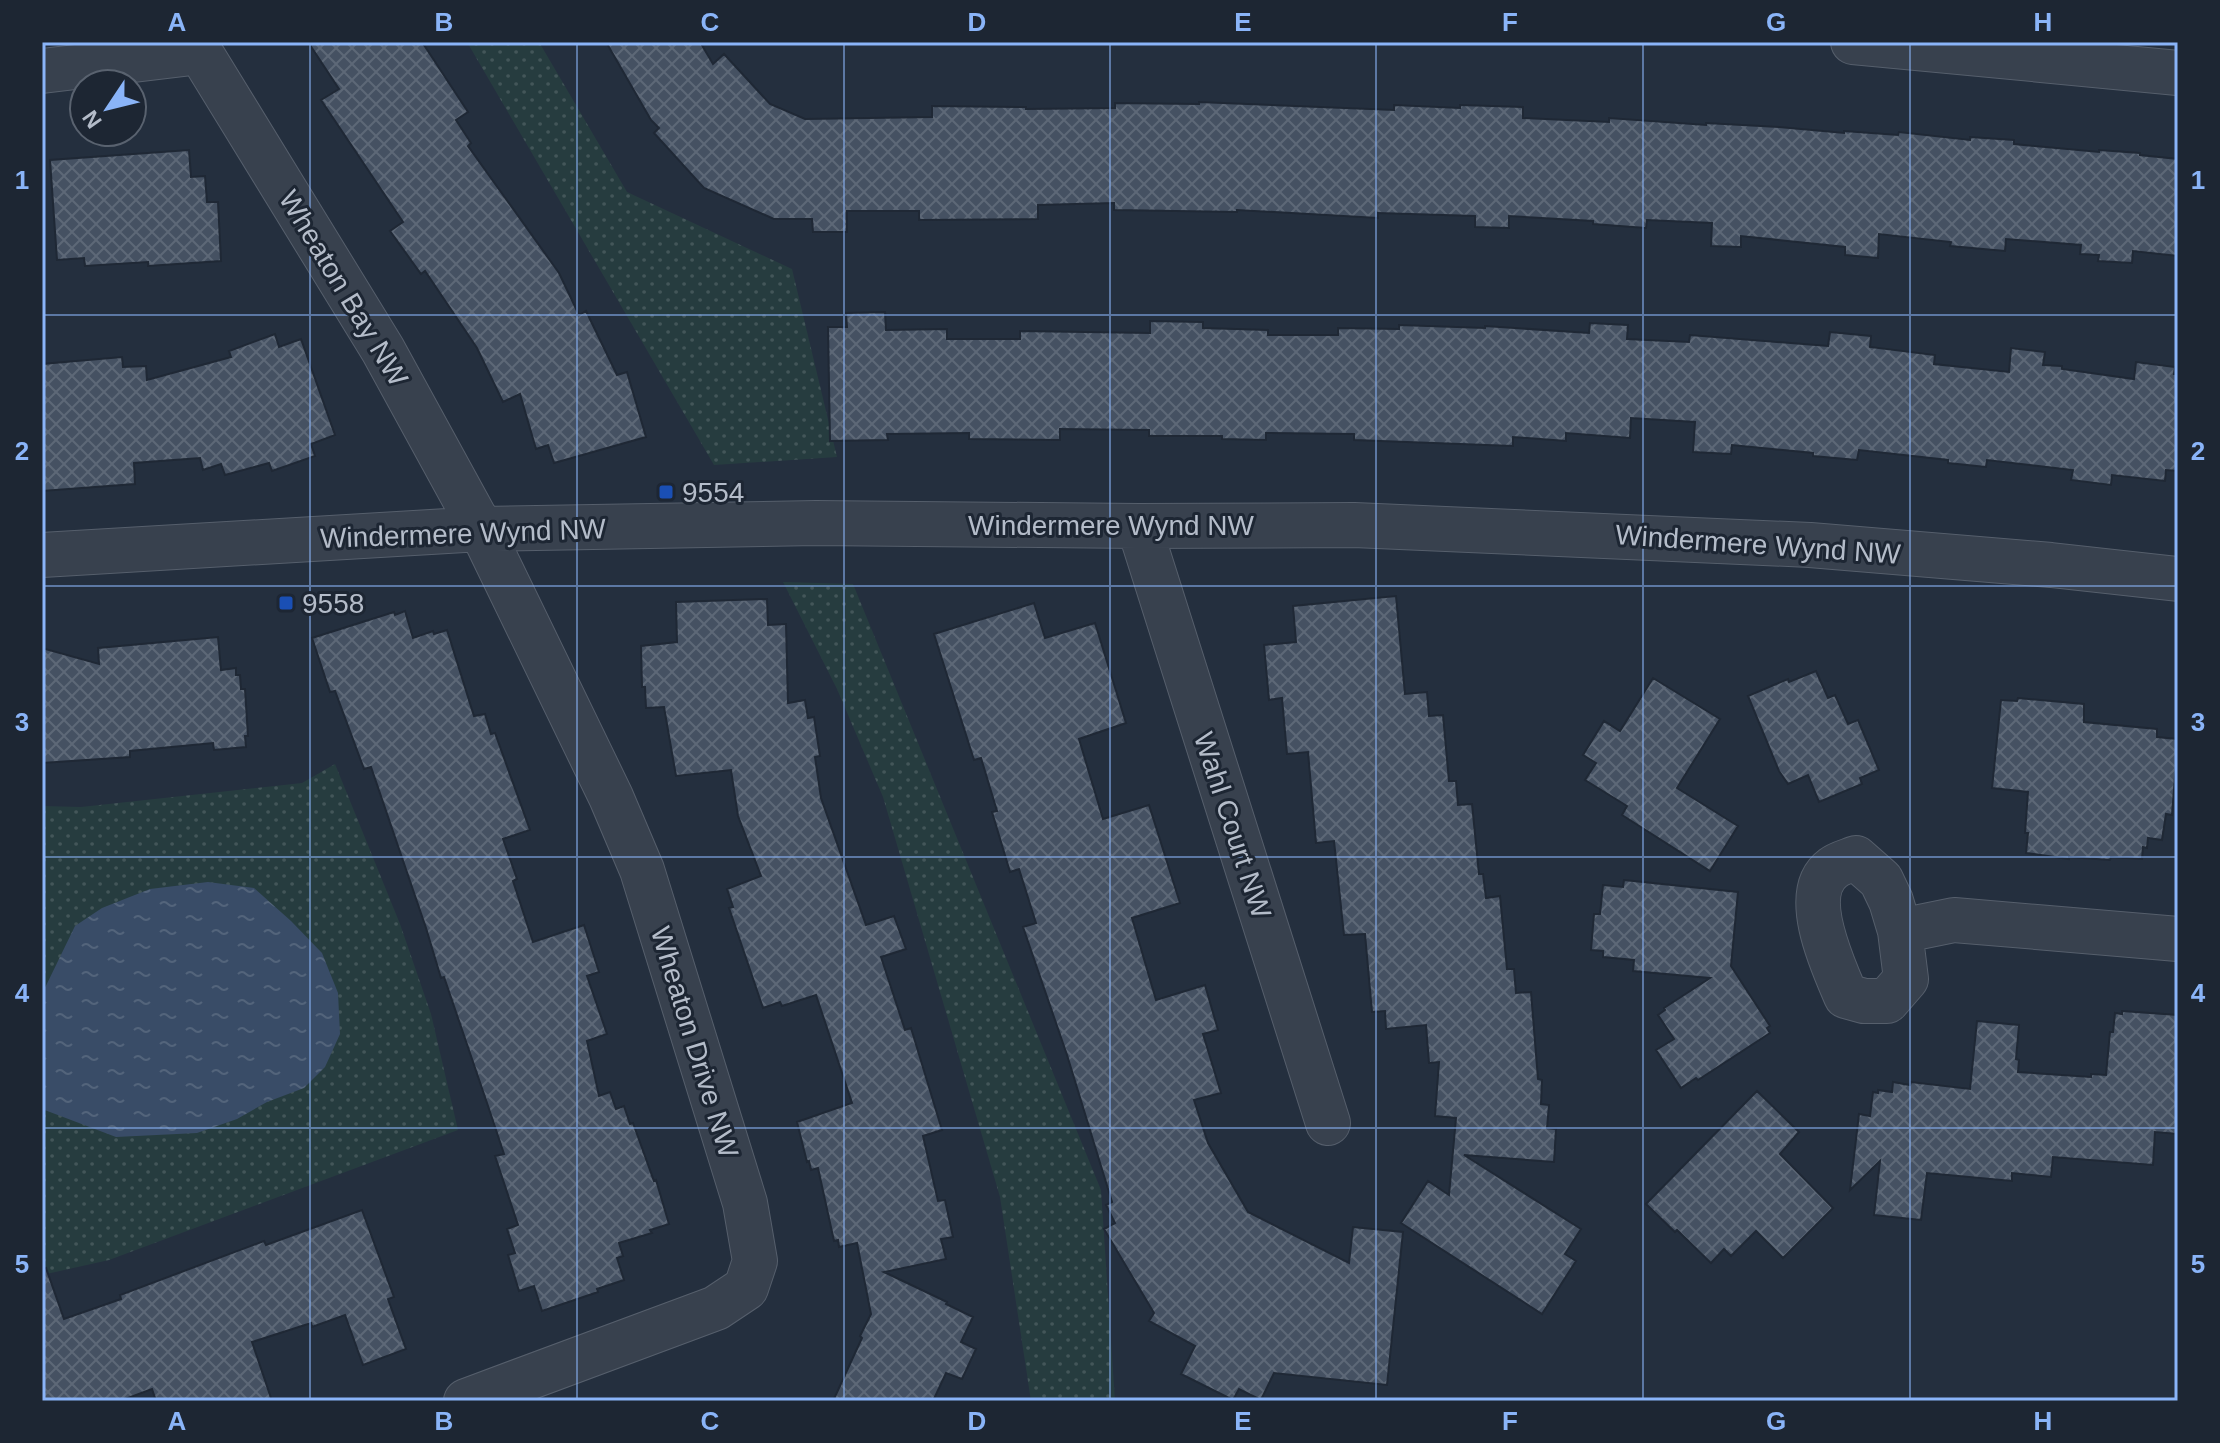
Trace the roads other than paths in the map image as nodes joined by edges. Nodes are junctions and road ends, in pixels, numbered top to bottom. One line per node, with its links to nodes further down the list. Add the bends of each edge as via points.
1 (1853, 42): 4 (street)
2 (197, 47): 3 (street, Wheaton Bay NW); 6 (street, Wheaton Bay NW, via 383,350)
3 (42, 71)
4 (2178, 73)
5 (1139, 526): 6 (street, Windermere Wynd NW, via 816,523); 8 (street, Windermere Wynd NW, via 1354,525 1810,545); 11 (street, Wahl Court NW)
6 (481, 529): 7 (street, Windermere Wynd NW); 12 (street, Wheaton Drive NW, via 642,870 745,1203 755,1261 746,1288 716,1308)
7 (42, 555)
8 (2178, 579)
9 (1900, 931): 10 (street, via 1954,920)
10 (2178, 939)
11 (1328, 1123)
12 (466, 1401)

